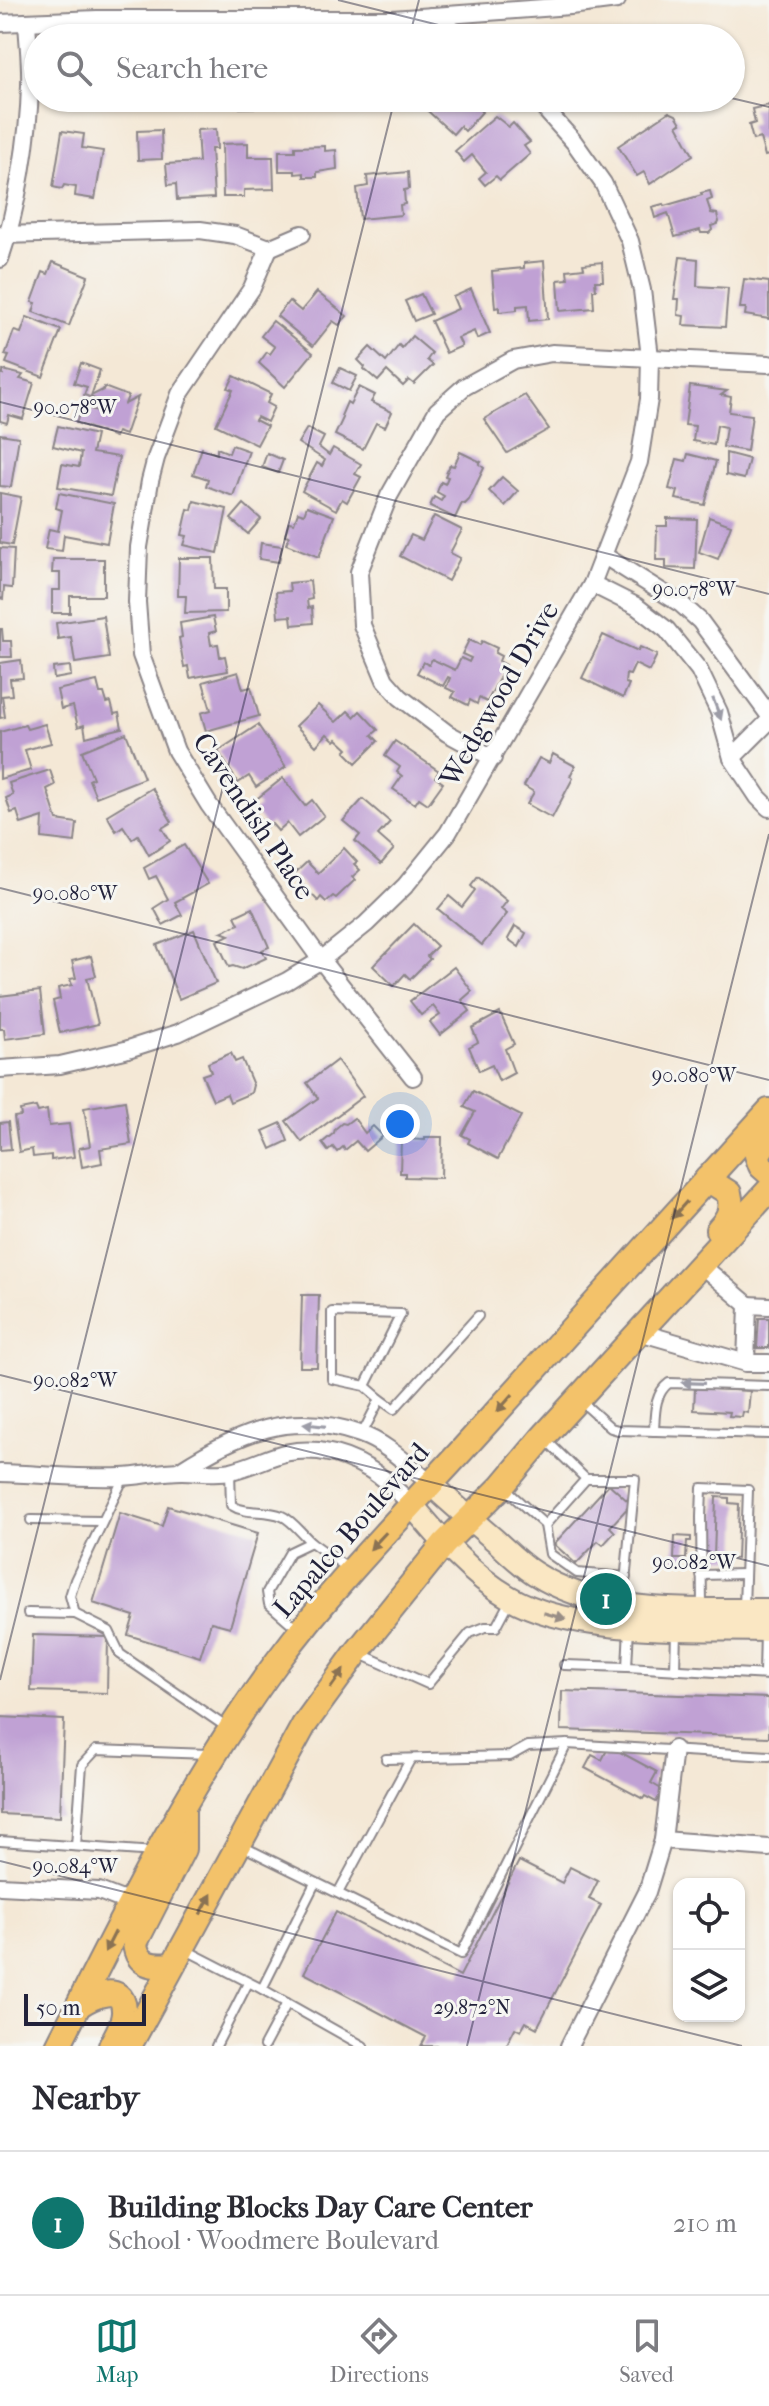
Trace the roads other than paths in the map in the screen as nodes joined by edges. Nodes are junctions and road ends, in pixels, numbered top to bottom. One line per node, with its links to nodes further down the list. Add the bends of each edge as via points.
1 (617, 0): 2 (street)
2 (431, 16): 3 (street); 5 (street)
3 (27, 22): 4 (street)
4 (0, 23)
5 (444, 24)
6 (29, 112): 9 (street)
7 (547, 112): 12 (street, Wedgwood Drive, via 603,183 630,241)
8 (302, 234): 10 (street)
9 (4, 235): 10 (street, via 200,230); 11 (street)
10 (269, 248): 22 (street, Cavendish Place, via 252,288 180,394 150,481 137,602 141,655 176,751)
11 (0, 259)
12 (650, 357): 13 (street); 14 (street, Wedgwood Drive, via 639,462); 19 (street, via 552,353 513,360 464,387 437,411 389,496 359,572 362,625 385,680 447,733)
13 (769, 364)
14 (603, 555): 15 (street, Wedgwood Drive); 16 (street, via 681,604)
15 (592, 584): 17 (street, via 636,606 667,630); 19 (street, Wedgwood Drive)
16 (711, 634): 17 (street); 18 (street)
17 (688, 656): 20 (street, one-way to 20, via 719,712)
18 (769, 718): 20 (street)
19 (493, 758): 22 (street, Wedgwood Drive, via 448,833 405,886)
20 (732, 758): 21 (street)
21 (769, 808)
22 (321, 960): 23 (street, Wedgwood Drive, via 178,1033 60,1065); 24 (street, Cavendish Place)
23 (0, 1069)
24 (413, 1077)
25 (769, 1111): 28 (main road, Lapalco Boulevard)
26 (769, 1137): 27 (main road, via 757,1155)
27 (769, 1173)
28 (707, 1179): 37 (main road, via 729,1193 727,1220 633,1320); 51 (main road, Lapalco Boulevard, one-way to 51)
29 (769, 1190): 30 (main road)
30 (701, 1265): 31 (street); 34 (main road)
31 (748, 1305): 32 (street); 35 (street)
32 (769, 1306)
33 (478, 1316): 40 (lane, via 394,1409)
34 (639, 1332): 35 (street); 37 (main road)
35 (746, 1363): 36 (street)
36 (769, 1363)
37 (598, 1377): 41 (main road)
38 (365, 1386): 38 (lane, via 332,1379 332,1312 401,1314); 40 (lane)
39 (769, 1386): 42 (lane, one-way to 42, via 669,1383 658,1399)
40 (380, 1399): 43 (lane)
41 (578, 1399): 42 (lane, via 614,1430); 45 (main road)
42 (654, 1431): 44 (lane)
43 (362, 1434): 46 (street, one-way to 46, via 303,1423 272,1426 214,1448); 51 (street)
44 (769, 1434)
45 (543, 1437): 50 (lane); 52 (main road)
46 (179, 1471): 47 (street); 49 (street)
47 (230, 1471): 53 (street, via 272,1455 320,1452 366,1466); 58 (lane, via 231,1505 286,1518)
48 (0, 1473): 49 (street)
49 (124, 1477): 56 (lane)
50 (586, 1479): 57 (lane); 63 (lane, via 635,1479)
51 (431, 1484): 53 (main road, Lapalco Boulevard); 54 (street)
52 (502, 1486): 54 (main road); 57 (lane)
53 (412, 1505): 59 (street); 60 (main road, Lapalco Boulevard, one-way to 60)
54 (468, 1518): 59 (main road); 67 (street, via 544,1578)
55 (31, 1520): 56 (lane)
56 (102, 1521): 66 (lane, via 70,1596)
57 (545, 1525): 63 (lane, via 550,1554 577,1573)
58 (311, 1542): 60 (lane); 71 (lane, via 290,1552 267,1592 269,1604)
59 (444, 1544): 64 (street); 72 (main road)
60 (351, 1571): 71 (main road, Lapalco Boulevard)
61 (744, 1574): 62 (lane); 62 (lane, via 748,1490 702,1488); 70 (lane)
62 (701, 1575): 69 (lane)
63 (626, 1577): 67 (lane)
64 (511, 1599): 67 (street, one-way to 67, via 565,1619); 72 (lane, via 496,1627 470,1633 428,1684)
65 (28, 1613): 66 (lane)
66 (75, 1614): 77 (lane, via 109,1631 120,1654)
67 (626, 1615): 68 (street); 74 (lane)
68 (676, 1618): 69 (street); 75 (lane)
69 (702, 1619): 70 (street)
70 (760, 1620): 76 (lane)
71 (301, 1632): 77 (main road, Lapalco Boulevard)
72 (357, 1652): 87 (main road, one-way to 72, via 304,1725)
73 (564, 1665): 74 (lane)
74 (627, 1667): 75 (lane)
75 (675, 1670): 76 (lane)
76 (766, 1674)
77 (230, 1729): 80 (main road, Lapalco Boulevard)
78 (567, 1744): 79 (lane); 83 (lane, via 528,1746 510,1756); 93 (lane, via 461,1954)
79 (674, 1749): 81 (lane); 85 (street)
80 (214, 1754): 84 (main road, Lapalco Boulevard); 88 (lane, via 96,1750 82,1765)
81 (769, 1756)
82 (386, 1759): 83 (lane)
83 (410, 1760): 93 (lane)
84 (183, 1806): 90 (main road, Lapalco Boulevard); 95 (main road, via 183,1849 135,1943 141,1961 156,1966)
85 (663, 1840): 89 (street); 106 (street, via 647,1892)
86 (0, 1841): 88 (lane)
87 (238, 1844): 91 (lane); 95 (main road, one-way to 87)
88 (76, 1846): 90 (lane)
89 (769, 1848)
90 (157, 1852): 94 (main road, Lapalco Boulevard)
91 (315, 1883): 93 (lane); 97 (lane)
92 (0, 1886): 94 (street, via 99,1891)
93 (338, 1893)
94 (130, 1903): 99 (main road, Lapalco Boulevard, one-way to 99)
95 (177, 1956): 96 (lane); 102 (main road)
96 (248, 1983): 97 (lane); 103 (lane)
97 (262, 1989): 98 (lane)
98 (287, 2003): 104 (lane); 105 (lane)
99 (79, 2005): 100 (main road, Lapalco Boulevard); 101 (main road, via 104,1992 121,2000 122,2023)
100 (58, 2046)
101 (111, 2046)
102 (129, 2046)
103 (216, 2046)
104 (264, 2046)
105 (363, 2046)
106 (569, 2046)

